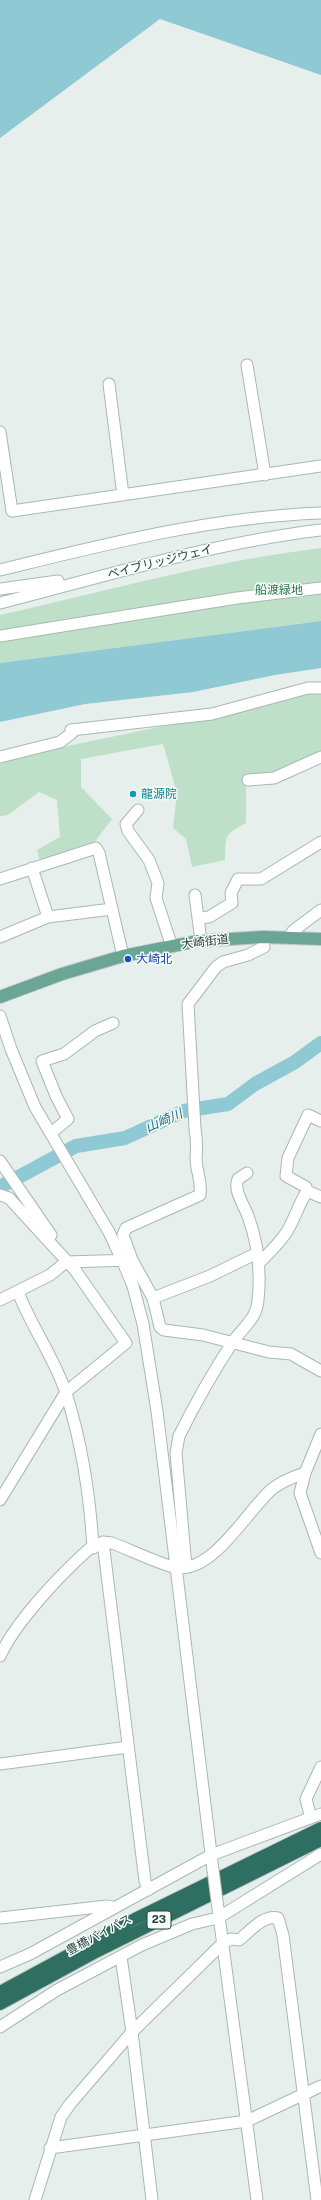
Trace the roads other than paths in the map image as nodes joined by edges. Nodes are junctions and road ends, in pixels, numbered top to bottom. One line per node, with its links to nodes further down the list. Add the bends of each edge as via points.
1 (247, 365): 5 (street)
2 (110, 384): 6 (street)
3 (0, 432): 6 (street, via 12,511)
4 (321, 466): 5 (street)
5 (265, 475): 6 (street)
6 (123, 495)
7 (321, 513): 9 (street, ベイブリッジウェイ, via 244,519 166,532)
8 (321, 530): 10 (street, ベイブリッジウェイ, via 251,540)
9 (0, 570)
10 (93, 578): 12 (street); 13 (street, ベイブリッジウェイ)
11 (321, 588): 14 (street, via 215,601)
12 (0, 589)
13 (0, 603)
14 (0, 636)
15 (321, 688): 17 (street, via 308,688 212,714 70,730 72,733 60,742)
16 (320, 752): 18 (street, via 274,778)
17 (0, 757)
18 (248, 780)
19 (138, 810): 33 (street, via 126,824 128,831 149,860 158,883 156,898)
20 (321, 842): 27 (street, via 261,879 238,879 231,893 232,904 209,917)
21 (32, 868): 22 (street); 24 (street, via 96,848); 26 (street)
22 (0, 879)
23 (195, 895): 27 (street)
24 (112, 908): 26 (street); 34 (street)
25 (321, 910): 30 (street, via 293,931)
26 (48, 917): 28 (street)
27 (198, 918): 32 (street)
28 (0, 937)
29 (263, 937): 30 (main road, 大崎街道); 32 (main road, 大崎街道); 46 (street, via 264,947 248,956 223,962 188,1004 198,1144 196,1159 202,1182 200,1195 126,1228 123,1235)
30 (289, 938): 31 (main road, 大崎街道)
31 (321, 939)
32 (201, 941): 33 (main road, 大崎街道)
33 (172, 946): 34 (main road, 大崎街道)
34 (123, 956): 35 (main road, 大崎街道, via 62,974)
35 (0, 997)
36 (0, 1016): 39 (street, via 26,1088)
37 (113, 1023): 39 (street, via 95,1031 64,1054 42,1061 68,1119)
38 (321, 1121): 42 (street, via 308,1115 288,1158 286,1176 306,1187)
39 (51, 1133): 46 (street)
40 (0, 1161): 47 (street, via 57,1244)
41 (247, 1173): 45 (street, via 238,1179 236,1187 249,1219)
42 (307, 1191): 44 (street); 45 (street, via 284,1237)
43 (0, 1195): 47 (street, via 9,1198)
44 (321, 1197)
45 (258, 1257): 49 (street); 51 (street, via 257,1310)
46 (127, 1260): 47 (street); 49 (street); 61 (street, via 143,1324)
47 (66, 1262): 48 (street, via 50,1275); 53 (street, via 75,1270 126,1344)
48 (18, 1292): 50 (street); 53 (street)
49 (153, 1298): 51 (street, via 160,1327 164,1330)
50 (0, 1300)
51 (233, 1342): 52 (street, via 269,1352 290,1354); 61 (street, via 183,1427 176,1444)
52 (321, 1371)
53 (66, 1392): 56 (street); 59 (street, via 90,1496)
54 (321, 1434): 55 (street)
55 (304, 1473): 57 (street, via 300,1493); 61 (street, via 284,1481 271,1490 222,1546 191,1566)
56 (0, 1500)
57 (316, 1518): 60 (street)
58 (104, 1542): 59 (street); 61 (street); 63 (street)
59 (93, 1548): 62 (street, via 69,1567 14,1631)
60 (321, 1553)
61 (181, 1567): 70 (street)
62 (0, 1656)
63 (128, 1747): 64 (street); 71 (street)
64 (0, 1764)
65 (321, 1767): 66 (street, via 306,1799)
66 (316, 1816): 70 (street)
67 (321, 1828): 78 (highway, 豊橋バイパス / 23, via 142,1915)
68 (321, 1840): 79 (highway, 豊橋バイパス / 23, via 105,1947)
69 (321, 1854): 74 (street)
70 (211, 1855): 71 (street); 74 (street, bridge)
71 (148, 1890): 72 (street)
72 (113, 1907): 73 (street); 77 (street)
73 (0, 1918)
74 (218, 1918): 75 (street); 76 (street, via 192,1924)
75 (223, 1943): 81 (street); 83 (street, via 231,1939 238,1940 269,1917 278,1918 281,1922); 84 (street)
76 (120, 1957): 80 (street, via 57,1990); 81 (street)
77 (0, 1968)
78 (0, 1992)
79 (0, 2004)
80 (0, 2026)
81 (132, 2032): 85 (street); 86 (street, via 70,2104 61,2118)
82 (321, 2086): 83 (street)
83 (302, 2094): 84 (street); 90 (street)
84 (247, 2121): 85 (street); 89 (street)
85 (144, 2137): 86 (street); 88 (street)
86 (50, 2148): 87 (street)
87 (35, 2200)
88 (152, 2200)
89 (256, 2200)
90 (316, 2200)

